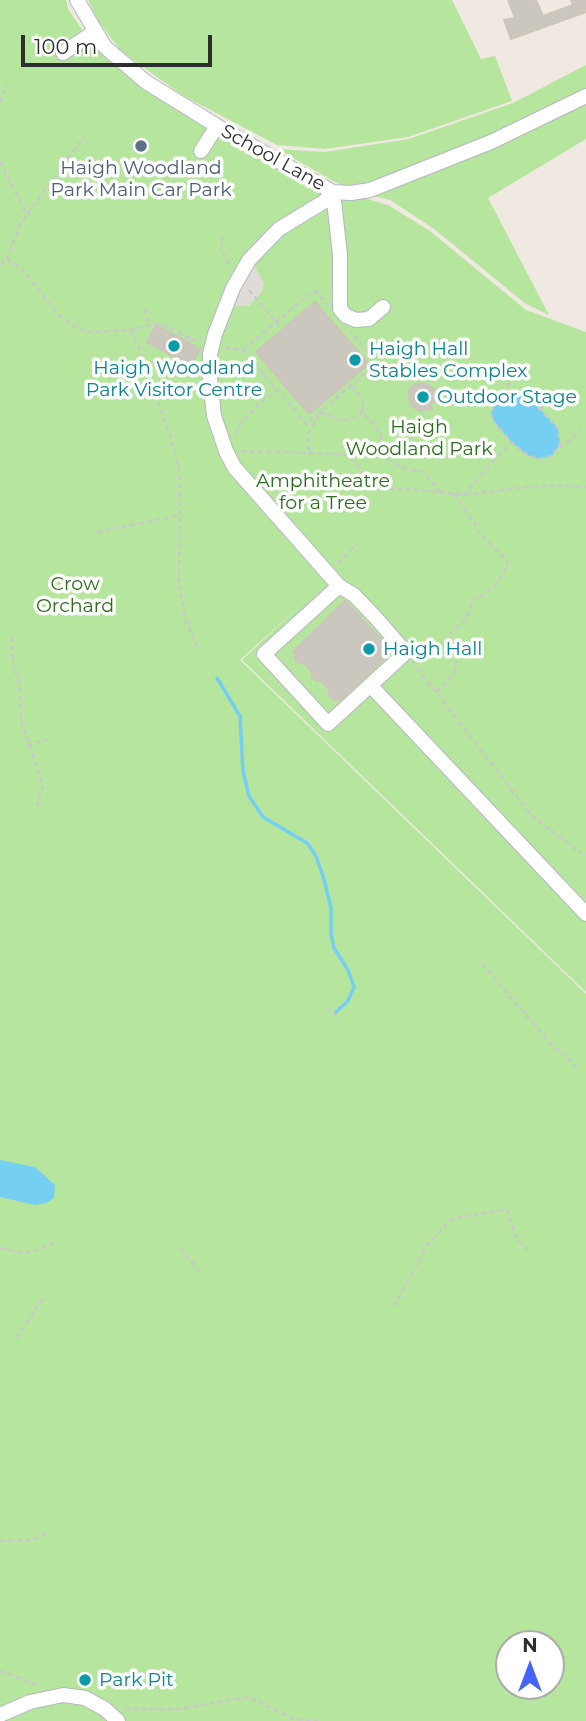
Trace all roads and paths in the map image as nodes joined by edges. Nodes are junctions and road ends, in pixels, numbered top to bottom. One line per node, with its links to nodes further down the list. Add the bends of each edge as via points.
1 (77, 0): 2 (street, School Lane)
2 (94, 32): 3 (street); 7 (street, School Lane, via 130,69)
3 (63, 53)
4 (8, 84): 6 (path)
5 (586, 96): 11 (street, School Lane, via 491,142 370,190)
6 (0, 102)
7 (217, 127): 9 (street); 11 (street, School Lane)
8 (84, 137): 12 (path)
9 (201, 151)
10 (0, 161): 12 (path)
11 (334, 191): 16 (street, via 279,229); 17 (street, via 340,309 356,320 369,319)
12 (27, 215): 14 (path)
13 (223, 236): 16 (path, via 221,250)
14 (7, 259): 15 (path); 23 (path, via 20,267 61,317 84,332)
15 (0, 265)
16 (238, 278): 20 (path); 27 (street)
17 (383, 307)
18 (145, 309): 22 (path)
19 (335, 313): 20 (path, via 314,290)
20 (276, 322): 24 (path); 28 (path)
21 (343, 323): 31 (path, via 377,363)
22 (150, 324): 23 (path); 25 (path, via 159,323)
23 (132, 330): 47 (path, via 171,438 180,475)
24 (283, 330)
25 (192, 339): 26 (path); 27 (path)
26 (183, 340)
27 (213, 342): 28 (path); 41 (street, via 211,396)
28 (243, 350): 32 (path)
29 (519, 372): 33 (path)
30 (284, 385): 32 (path)
31 (352, 385): 36 (path); 37 (path, via 361,397)
32 (276, 390): 36 (path, via 306,424); 41 (path, via 242,421)
33 (499, 396): 35 (path, via 517,391); 39 (path, via 491,415)
34 (547, 402): 35 (path)
35 (541, 408): 40 (path, via 559,432)
36 (320, 412): 37 (path, via 342,421); 42 (path, via 308,434)
37 (362, 412): 44 (path, via 375,425 388,459 423,472)
38 (581, 430): 40 (path)
39 (511, 442): 40 (path, via 535,459 548,458); 46 (path)
40 (558, 450)
41 (226, 451): 42 (path); 50 (street, via 234,467)
42 (309, 452): 44 (path, via 350,457 380,487)
43 (586, 487): 46 (path, via 559,485)
44 (440, 492): 45 (path)
45 (454, 494): 46 (path); 56 (path, via 508,567 497,583 473,600 467,618 448,636 456,647 456,669)
46 (464, 495)
47 (180, 515): 48 (path); 53 (path, via 179,581)
48 (97, 532)
49 (357, 544): 50 (path)
50 (328, 573): 51 (street)
51 (339, 586): 54 (street, via 376,618); 55 (street, via 264,654 328,724)
52 (11, 637): 58 (path)
53 (198, 648)
54 (403, 655): 55 (street); 56 (path)
55 (370, 685): 61 (street)
56 (436, 692): 60 (path, via 531,815)
57 (48, 739): 58 (path)
58 (27, 745): 59 (path, via 43,785)
59 (37, 806)
60 (586, 857)
61 (586, 914)
62 (482, 964): 65 (path)
63 (328, 1007): 64 (path)
64 (340, 1021)
65 (577, 1066)
66 (57, 1242): 67 (path, via 23,1254)
67 (0, 1248)
68 (180, 1248): 70 (path)
69 (531, 1252): 72 (path, via 517,1240 507,1209 452,1219 427,1246)
70 (201, 1272)
71 (46, 1296): 73 (path)
72 (394, 1306)
73 (16, 1338)
74 (47, 1531): 75 (path, via 30,1540)
75 (0, 1541)
76 (0, 1671): 77 (path)
77 (64, 1695): 78 (street, via 85,1698); 79 (street)
78 (106, 1709): 80 (street); 81 (path, via 178,1709 249,1697 294,1719)
79 (0, 1715)
80 (118, 1721)
81 (318, 1721)

